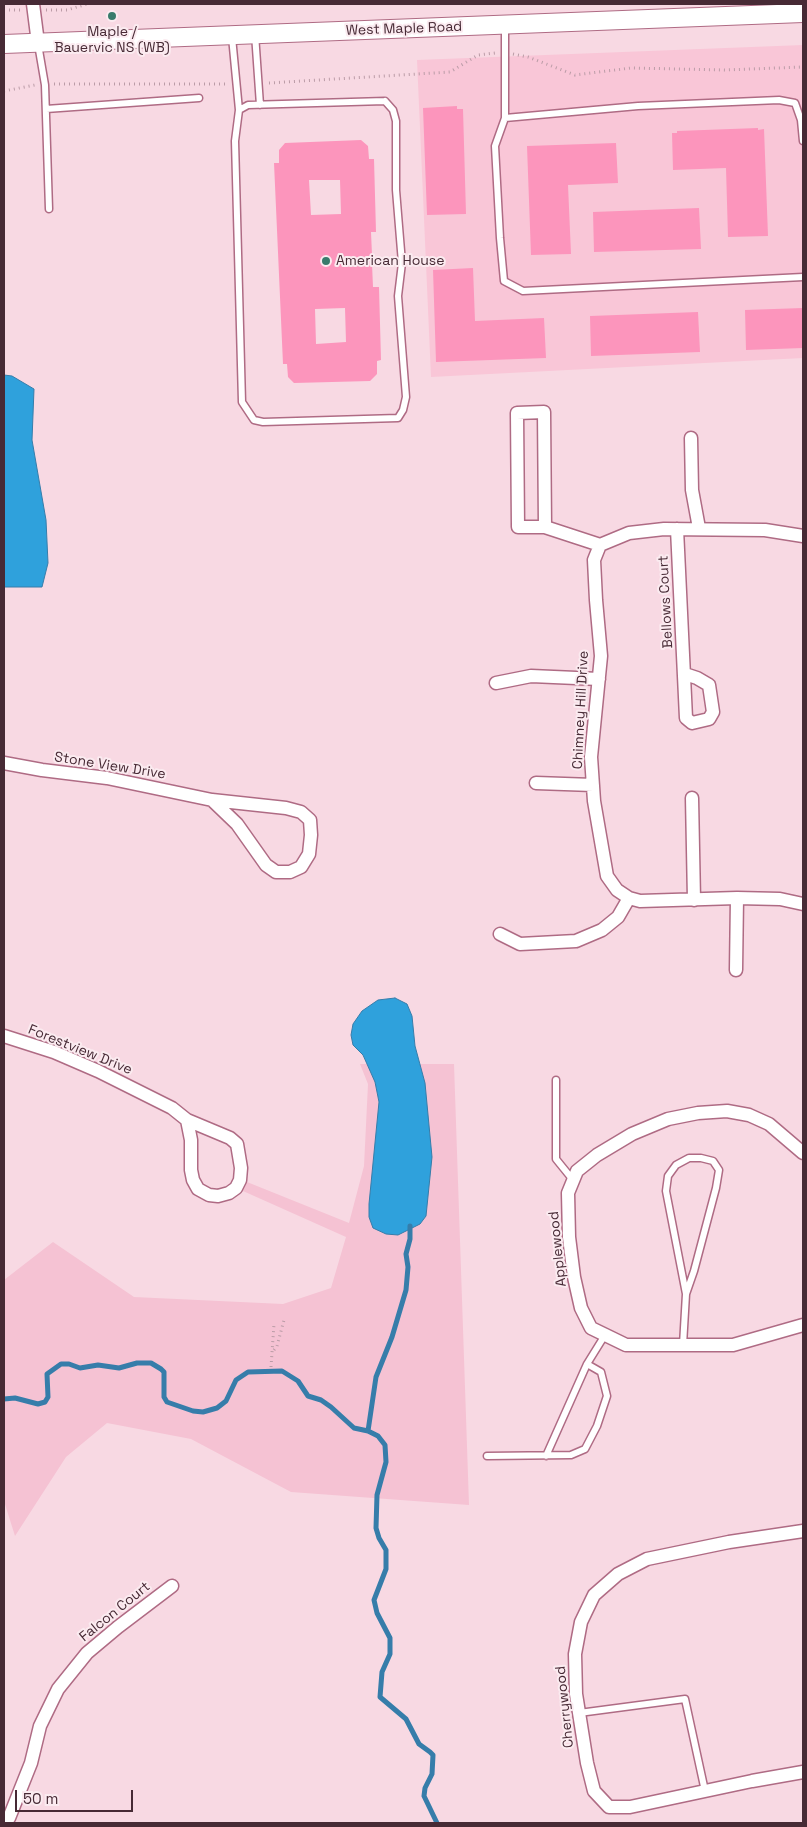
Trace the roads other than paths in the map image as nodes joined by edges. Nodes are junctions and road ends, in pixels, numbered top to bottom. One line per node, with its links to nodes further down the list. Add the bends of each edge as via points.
1 (34, 4): 7 (street)
2 (769, 9): 3 (main road, West Maple Road); 4 (main road, West Maple Road)
3 (803, 13)
4 (505, 25): 5 (main road, West Maple Road); 13 (lane)
5 (255, 34): 6 (main road, West Maple Road); 10 (lane)
6 (232, 35): 7 (main road, West Maple Road); 12 (lane)
7 (38, 43): 8 (main road, West Maple Road); 11 (lane)
8 (4, 44)
9 (199, 98): 11 (lane)
10 (260, 106): 12 (lane); 12 (lane, via 384,101 393,110 402,263 398,296 406,397 398,418 263,422 254,420 242,402 235,141)
11 (46, 109): 15 (lane)
12 (239, 110)
13 (505, 118): 14 (lane, via 638,106 779,100 795,103); 16 (lane, via 495,146 504,281 523,291)
14 (803, 141)
15 (49, 209)
16 (803, 277)
17 (691, 438): 19 (street, via 692,490)
18 (545, 527): 18 (street, via 544,412 517,412 518,527); 22 (street)
19 (699, 528): 20 (street); 21 (street, via 765,530)
20 (677, 529): 22 (street, via 629,533); 23 (street, Bellows Court)
21 (803, 536)
22 (600, 545): 24 (street, Chimney Hill Drive, via 594,560 601,656)
23 (685, 674)
24 (599, 679): 25 (street, via 531,676); 28 (street, Chimney Hill Drive, via 592,757)
25 (496, 683)
26 (4, 763): 30 (street, Stone View Drive, via 107,778)
27 (536, 783): 28 (street)
28 (593, 785): 31 (street, Chimney Hill Drive, via 607,876 617,890)
29 (692, 798): 33 (street)
30 (212, 800): 30 (street, Stone View Drive, via 301,812 310,820 312,835 309,854 301,867 290,872 276,872 266,864 237,824)
31 (629, 898): 33 (street, via 651,902); 35 (street, via 618,917 602,930 576,941 520,944)
32 (737, 898): 33 (street); 34 (street, via 780,899); 36 (street)
33 (694, 900)
34 (803, 904)
35 (500, 934)
36 (736, 970)
37 (4, 1036): 39 (street, Forestview Drive, via 54,1052 143,1093)
38 (556, 1080): 41 (lane, via 556,1159)
39 (187, 1120): 39 (street, Forestview Drive, via 191,1170 198,1189 209,1195 229,1193 240,1180 237,1144 221,1132)
40 (803, 1153): 41 (street, Applewood, via 769,1124 749,1115 727,1111 698,1113 668,1119 632,1134 596,1155 577,1171)
41 (573, 1180): 44 (street, Applewood, via 568,1193 574,1277 581,1308 588,1322)
42 (686, 1294): 42 (lane, via 719,1170 713,1161 701,1158 689,1158 676,1165 668,1176 666,1191); 45 (lane)
43 (803, 1326): 45 (street, Applewood, via 733,1345)
44 (605, 1335): 45 (street, Applewood, via 626,1345); 46 (lane)
45 (683, 1345)
46 (587, 1364): 48 (lane); 48 (lane, via 601,1372 607,1396 597,1426 585,1449)
47 (487, 1456): 48 (lane)
48 (546, 1456)
49 (803, 1532): 51 (street, Cherrywood, via 729,1542 648,1559 618,1574 594,1595 581,1622 575,1654)
50 (172, 1586): 54 (street, Falcon Court, via 87,1653 58,1689 40,1726 31,1764)
51 (579, 1713): 53 (street, Cherrywood, via 594,1791 608,1807 630,1807); 53 (lane, via 685,1699)
52 (803, 1772): 53 (street, Cherrywood)
53 (705, 1791)
54 (9, 1819)

